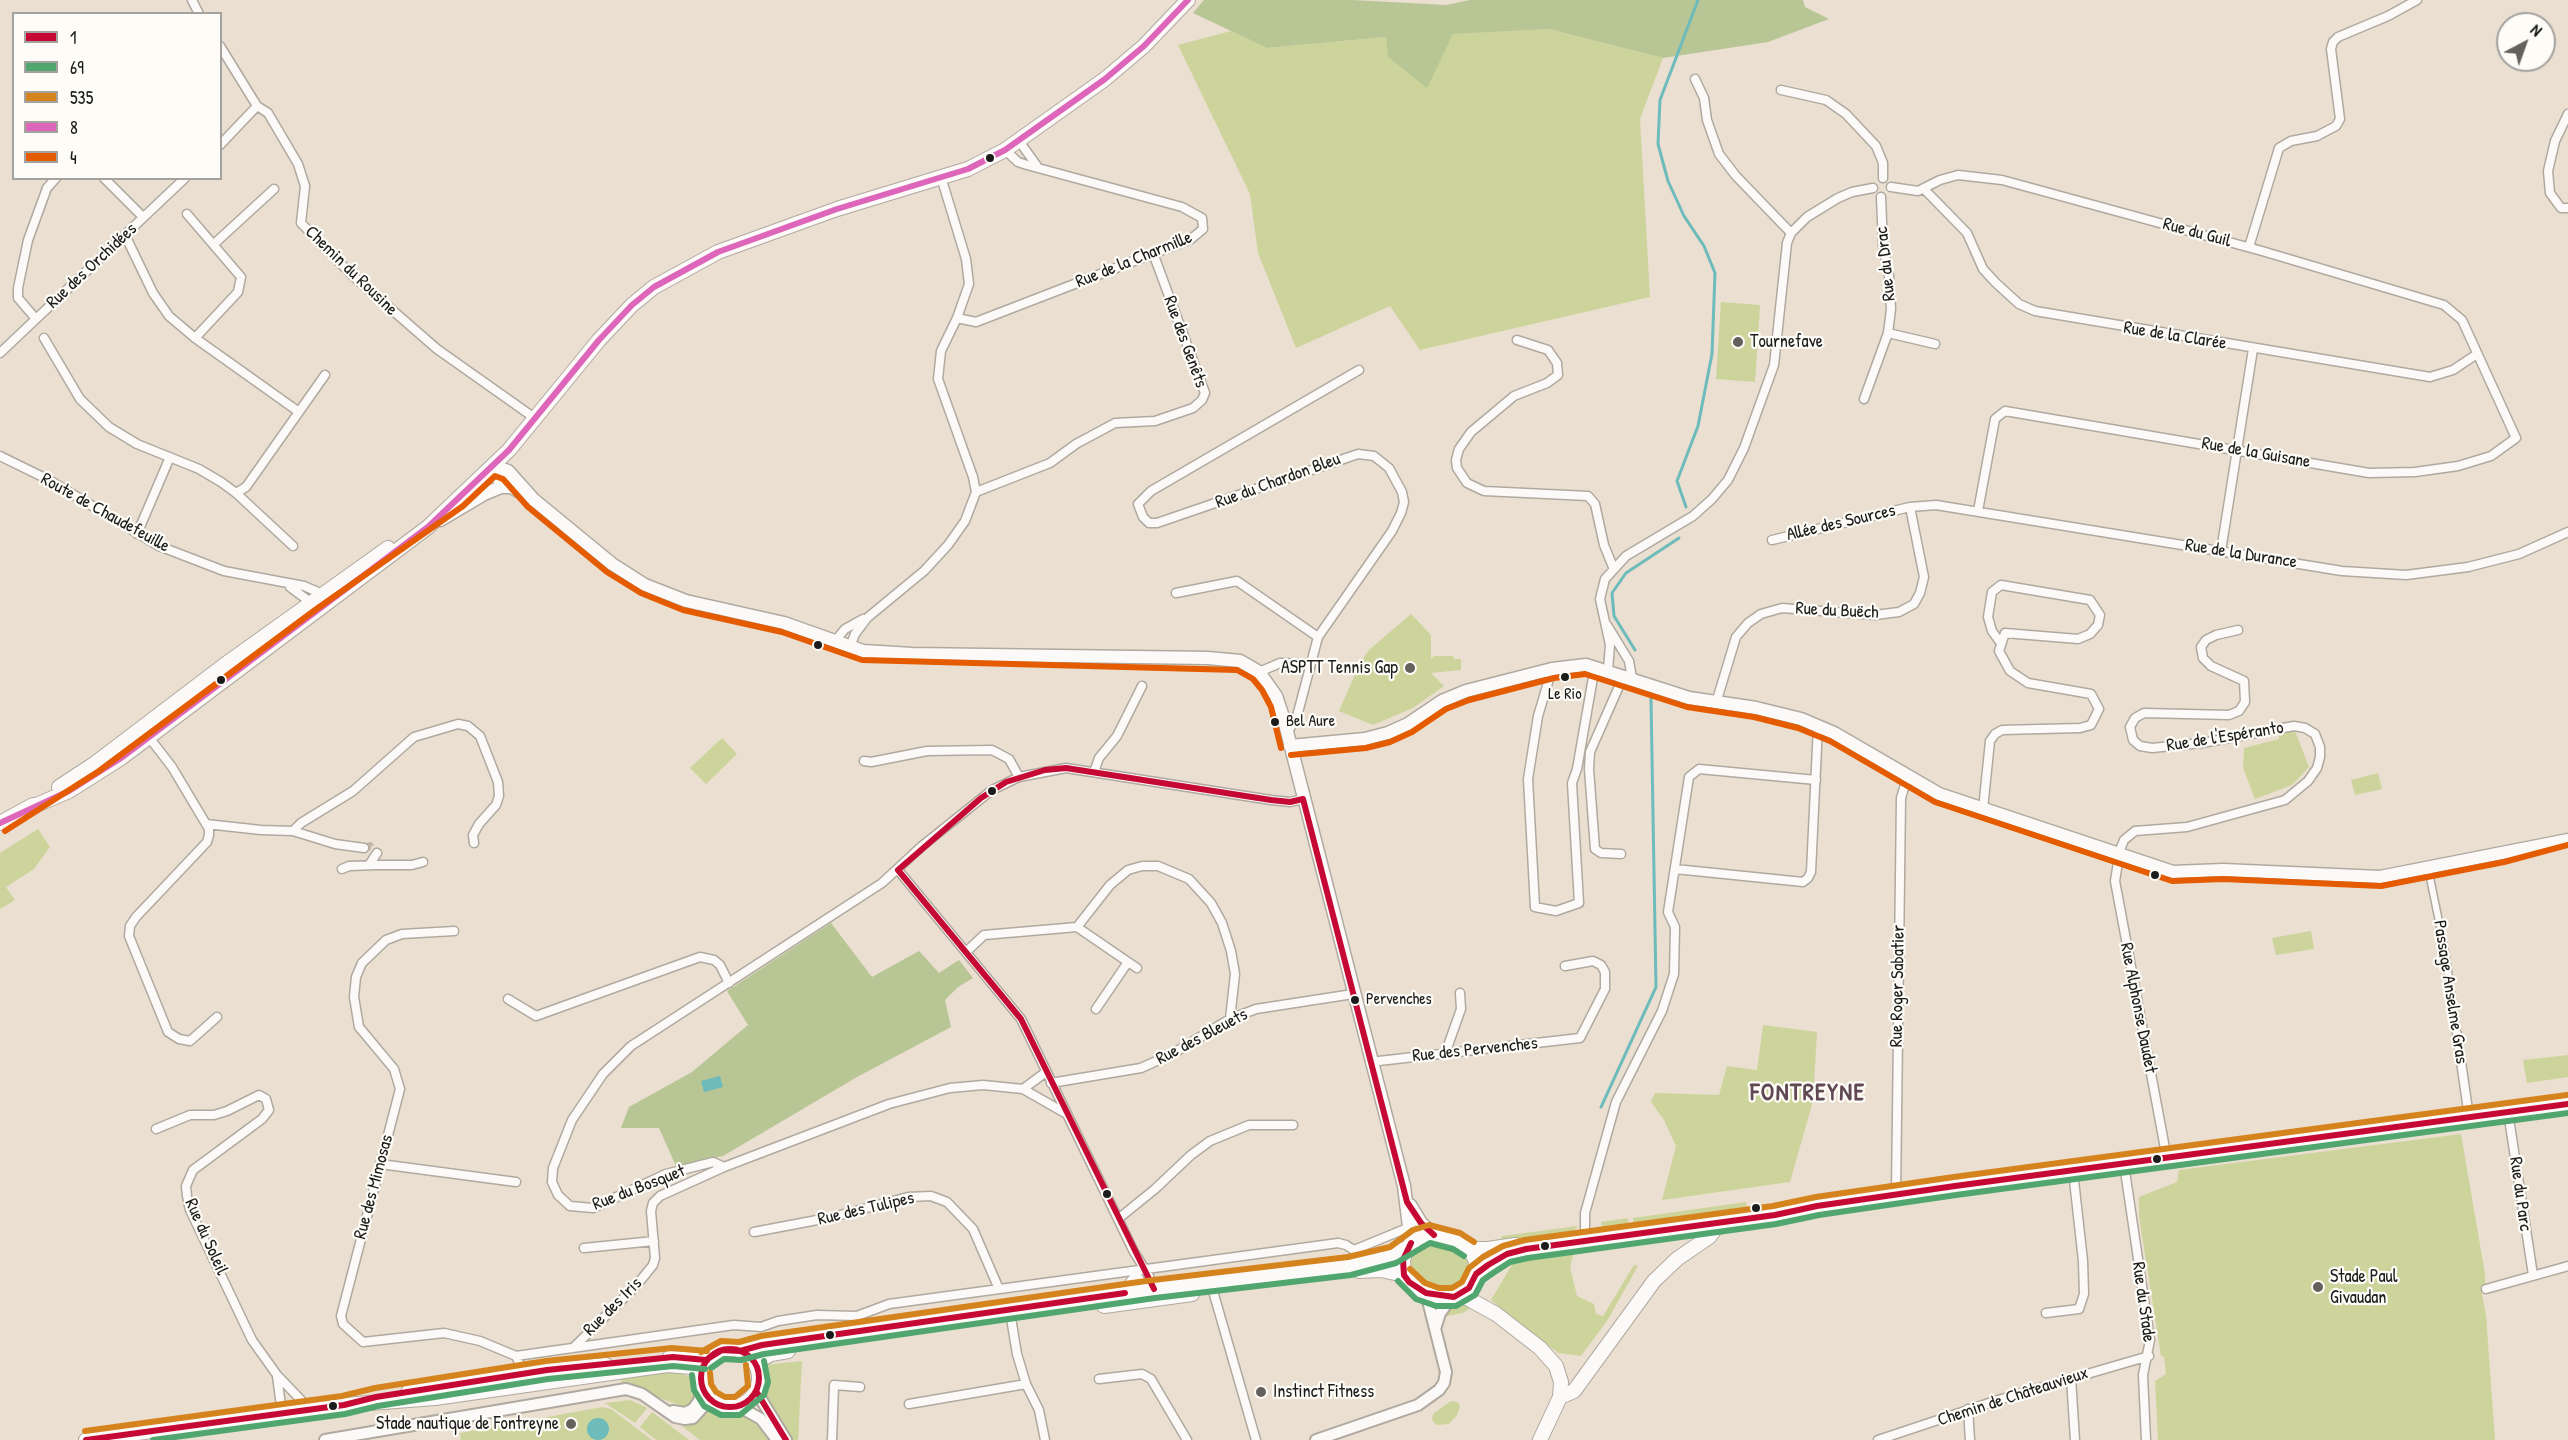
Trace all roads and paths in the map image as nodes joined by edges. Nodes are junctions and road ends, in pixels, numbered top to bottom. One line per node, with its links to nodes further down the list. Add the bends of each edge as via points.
1 (2417, 0): 28 (street, via 2333,42 2340,119 2336,126 2317,136 2285,143 2276,155)
2 (1185, 3): 8 (main road, via 1106,79)
3 (222, 49): 6 (street, Chemin du Rousine)
4 (1695, 79): 25 (street, via 1719,154)
5 (1781, 90): 13 (street, via 1826,100 1846,114 1876,146 1883,163)
6 (257, 106): 9 (street); 44 (street, Chemin du Rousine, via 268,113 304,176 306,195 300,218 307,230 437,349)
7 (2568, 114): 22 (street, via 2555,141 2548,171 2550,193 2561,208)
8 (1019, 141): 10 (main road); 11 (street)
9 (222, 142)
10 (1005, 150): 11 (street, Rue de la Charmille, via 1018,162); 12 (main road, via 968,169)
11 (1037, 166): 29 (street, Rue de la Charmille, via 1182,207 1202,218 1199,235)
12 (941, 177): 30 (street, via 968,272 969,284); 44 (main road, via 750,239 674,274 614,322)
13 (1883, 178): 17 (street); 18 (street)
14 (54, 180): 31 (street, via 47,189 28,240 18,288 18,298)
15 (106, 180): 24 (street)
16 (182, 180): 24 (street, Rue des Orchidées)
17 (1891, 187): 20 (street, Rue du Guil); 21 (street, via 1888,194)
18 (1873, 188): 21 (street); 25 (street, via 1838,198 1807,217)
19 (274, 189): 27 (street)
20 (1924, 189): 28 (street, Rue du Guil, via 1948,177 1992,178); 37 (street, Rue de la Clarée, via 1967,233 1983,269 2019,304 2035,311)
21 (1881, 196): 32 (street, Rue du Drac, via 1883,245 1891,288)
22 (2568, 208)
23 (187, 214): 27 (street)
24 (143, 218): 26 (street, Rue des Orchidées)
25 (1791, 233): 64 (street, via 1774,365 1728,480 1693,516)
26 (124, 236): 31 (street, Rue des Orchidées); 34 (street, via 169,316)
27 (214, 244): 34 (street, via 242,277 238,292)
28 (2249, 247): 39 (street, Rue du Guil, via 2444,305 2462,320)
29 (1153, 253): 30 (street, Rue de la Charmille, via 976,322); 52 (street, Rue des Genêts, via 1205,393 1202,400 1192,408 1155,420 1115,423 1050,463)
30 (957, 318): 52 (street, via 940,351 938,379)
31 (36, 319): 38 (street, Rue des Orchidées)
32 (1888, 333): 36 (street); 42 (street, Rue du Drac)
33 (44, 338): 48 (street, via 80,399 109,427)
34 (195, 338): 43 (street)
35 (1517, 340): 64 (street, via 1548,350 1557,363 1558,375 1514,396 1471,432 1459,449 1457,468 1467,483 1484,491 1588,496 1595,504)
36 (1935, 344)
37 (2253, 349): 39 (street, Rue de la Clarée, via 2430,377 2453,370); 46 (street)
38 (0, 353)
39 (2477, 354): 46 (street, Rue de la Guisane, via 2516,438 2491,456 2415,472 2369,473)
40 (1359, 370): 72 (street, Rue du Chardon Bleu, via 1151,491 1138,504 1143,517 1157,524 1346,457 1366,454 1382,460 1402,492 1401,513)
41 (325, 375): 43 (street)
42 (1864, 399)
43 (299, 412): 53 (street, via 246,487)
44 (536, 419): 45 (main road)
45 (508, 450): 49 (main road); 50 (main road)
46 (2239, 450): 57 (street, Rue de la Guisane, via 2004,411 1995,419); 63 (street)
47 (0, 456): 60 (street, Route de Chaudefeuille, via 49,480)
48 (170, 457): 53 (street, via 199,469); 60 (street)
49 (493, 466): 50 (main road); 51 (main road, via 495,475); 54 (main road)
50 (508, 471): 55 (main road)
51 (508, 487): 55 (main road); 58 (main road, via 484,494)
52 (976, 492): 69 (street, via 965,521 944,551)
53 (236, 493): 62 (street)
54 (458, 499): 58 (main road); 68 (main road)
55 (534, 500): 73 (main road, via 612,564 645,585 686,601 784,623)
56 (1910, 507): 57 (street, Rue de la Durance, via 1936,505); 61 (street, Allée des Sources); 83 (street, Rue du Buëch, via 1924,577 1914,604 1899,612 1875,615 1782,608 1761,614 1736,637)
57 (1978, 511): 63 (street, Rue de la Durance)
58 (428, 527): 67 (main road)
59 (2568, 532): 63 (street, Rue de la Durance, via 2519,554 2468,567 2406,575 2342,571)
60 (137, 534): 65 (street, Route de Chaudefeuille, via 224,571)
61 (1772, 540)
62 (293, 546)
63 (2221, 551)
64 (1613, 567): 70 (street, via 1601,589)
65 (282, 584): 68 (street, Route de Chaudefeuille); 68 (street, Route de Chaudefeuille, via 304,586)
66 (1176, 593): 72 (street, via 1237,581)
67 (340, 595): 68 (street); 76 (main road)
68 (317, 600): 76 (street); 86 (main road, via 208,678)
69 (867, 618): 73 (street, via 845,629); 75 (street)
70 (1604, 622): 78 (street, via 1610,645); 81 (street, via 1623,649)
71 (2238, 630): 103 (street, Rue de l'Espéranto, via 2216,635 2201,647 2202,658 2211,666 2244,681 2246,702 2239,711 2229,715 2144,713 2135,718 2130,728 2133,740 2152,748 2294,726 2315,734 2320,747 2317,768 2285,800 2187,826 2135,831 2124,840)
72 (1318, 637): 77 (street, Rue du Chardon Bleu)
73 (834, 641): 75 (main road)
74 (2000, 642): 74 (street, via 2005,633 2078,639 2090,634 2100,615 2090,600 2001,585 1992,592 1988,617); 94 (street, via 2003,662 2019,677 2028,683 2091,694 2099,709 2091,725 2080,729 2002,730 1995,734 1990,741)
75 (850, 647): 80 (main road, via 906,654 1208,658 1240,661)
76 (265, 649): 86 (main road)
77 (1310, 664): 80 (street, via 1280,663); 85 (street, Rue du Chardon Bleu, via 1296,720)
78 (1601, 668): 79 (main road, via 1578,665); 79 (street, via 1572,783 1579,903 1556,911 1535,907 1528,779 1538,716); 81 (main road)
79 (1552, 669): 87 (main road, via 1453,695 1388,733)
80 (1259, 672): 85 (main road, via 1276,696)
81 (1628, 677): 83 (main road, via 1671,693); 102 (street, via 1590,752 1589,769 1595,849)
82 (1142, 686): 89 (street)
83 (1716, 703): 84 (main road, via 1779,712)
84 (1818, 726): 91 (main road); 92 (street)
85 (1287, 732): 87 (main road)
86 (143, 735): 95 (main road, via 79,786); 96 (street, via 172,768)
87 (1290, 746): 93 (main road)
88 (864, 761): 90 (street, via 927,751 992,750 1009,759)
89 (1094, 772): 90 (street, Rue du Bosquet, via 1066,768); 93 (street, Rue du Bosquet, via 1271,800)
90 (1019, 777): 109 (street, Rue du Bosquet, via 981,798)
91 (1907, 778): 94 (main road, via 1938,794); 141 (street, Rue Roger Sabatier, via 1901,798)
92 (1816, 780): 108 (street, via 1694,772 1686,784); 108 (street, via 1811,872 1803,882)
93 (1303, 799): 118 (main road)
94 (1983, 809): 103 (main road)
95 (0, 823)
96 (206, 824): 97 (street); 121 (street, via 207,842 136,917 129,936 168,1032 190,1041)
97 (293, 831): 99 (street, via 353,791 414,737 458,724 468,726 480,736 498,782 496,805 479,824 473,835); 100 (street)
98 (2568, 838): 106 (main road)
99 (474, 843)
100 (364, 848)
101 (377, 853): 105 (street)
102 (1621, 854)
103 (2118, 856): 106 (main road, via 2181,873 2223,870 2367,878); 135 (street, Rue Alphonse Daudet, via 2115,881)
104 (423, 862): 105 (street, via 412,866)
105 (369, 865): 107 (street)
106 (2428, 868): 123 (street, Passage Anselme Gras)
107 (342, 869)
108 (1675, 869): 149 (street, via 1668,912 1675,927 1674,974 1662,1011 1616,1102 1585,1213)
109 (898, 870): 112 (street); 116 (street, Rue du Bosquet)
110 (1077, 927): 112 (street, via 984,935); 113 (street); 122 (street, via 1110,885 1128,870 1158,866 1189,879 1211,903 1232,951 1234,998)
111 (454, 931): 136 (street, Rue des Mimosas, via 402,934 386,940 362,963 357,977 354,997 359,1027 399,1077 400,1089)
112 (966, 952): 126 (street, via 1021,1019)
113 (1128, 962): 115 (street); 120 (street)
114 (1565, 966): 124 (street, Rue des Pervenches, via 1593,961 1605,972 1605,989 1580,1038)
115 (1137, 968)
116 (729, 983): 119 (street, via 720,965 700,957 536,1016); 138 (street, Rue du Bosquet, via 631,1046 603,1074 572,1120 552,1168 552,1182 570,1206 593,1208 666,1174 713,1162)
117 (1460, 993): 124 (street, via 1461,1009)
118 (1353, 994): 122 (street, Rue des Bleuets, via 1256,1009); 125 (main road)
119 (508, 999)
120 (1096, 1009)
121 (217, 1017)
122 (1230, 1019): 127 (street, Rue des Bleuets, via 1141,1068)
123 (2457, 1034): 132 (street, Passage Anselme Gras)
124 (1444, 1054): 125 (street, Rue des Pervenches)
125 (1370, 1062): 142 (main road)
126 (1046, 1072): 127 (street); 128 (street)
127 (1051, 1083): 131 (street)
128 (1023, 1089): 131 (street, Rue du Bosquet); 138 (street, Rue du Bosquet, via 983,1085 924,1094)
129 (2568, 1104): 130 (main road)
130 (2508, 1112): 132 (main road); 158 (street, Rue du Parc)
131 (1065, 1113): 144 (street)
132 (2469, 1117): 135 (main road)
133 (1293, 1125): 144 (street, via 1249,1125 1210,1142)
134 (156, 1129): 178 (street, Rue du Soleil, via 190,1115 220,1113 259,1095 266,1099 269,1110 262,1119 193,1170 186,1186 190,1210 252,1340)
135 (2167, 1159): 137 (main road)
136 (380, 1164): 140 (street); 173 (street, Rue des Mimosas, via 341,1316 343,1324 363,1342 444,1334 480,1341)
137 (2124, 1164): 139 (main road); 174 (street, Rue du Stade, via 2150,1340)
138 (724, 1167): 150 (street, Rue des Iris, via 660,1196 653,1203)
139 (2073, 1171): 141 (main road); 167 (street, via 2084,1294 2079,1309)
140 (516, 1182)
141 (1896, 1194): 143 (main road)
142 (1407, 1202): 146 (main road); 148 (main road)
143 (1818, 1206): 145 (main road); 149 (main road, via 1774,1208)
144 (1118, 1219): 160 (street)
145 (1720, 1222): 149 (main road); 187 (main road, via 1709,1237 1677,1259 1649,1286 1574,1391)
146 (1410, 1227): 151 (main road); 154 (street)
147 (754, 1233): 161 (street, Rue des Tulipes, via 908,1197 931,1196 947,1202 973,1229)
148 (1434, 1235): 151 (main road, via 1422,1236); 153 (main road, via 1458,1241)
149 (1585, 1238): 153 (main road); 159 (main road, via 1507,1254)
150 (654, 1241): 152 (street); 171 (street, Rue des Iris, via 655,1258 648,1272)
151 (1409, 1246): 155 (main road); 157 (main road, via 1403,1260)
152 (584, 1248)
153 (1469, 1249): 159 (main road, via 1476,1261)
154 (1354, 1250): 155 (street); 160 (street, via 1338,1243)
155 (1371, 1262): 160 (main road)
156 (2568, 1266): 158 (street)
157 (1404, 1275): 163 (main road, via 1370,1270); 164 (main road)
158 (2533, 1275): 162 (street)
159 (1476, 1276): 165 (main road, via 1468,1288); 168 (main road, via 1485,1300)
160 (1146, 1285): 161 (street); 163 (main road); 166 (main road); 166 (main road)
161 (999, 1289): 171 (street, via 889,1304 856,1316 817,1315 761,1327 734,1325)
162 (2486, 1289)
163 (1213, 1291): 204 (street)
164 (1426, 1293): 165 (main road); 170 (street)
165 (1454, 1297): 168 (main road); 170 (street, via 1440,1313)
166 (1124, 1298): 169 (main road)
167 (2046, 1313)
168 (1496, 1314): 187 (main road, via 1552,1360 1559,1374)
169 (1011, 1315): 172 (main road); 176 (main road, via 771,1354); 183 (street)
170 (1436, 1326): 205 (street, via 1446,1372 1439,1390 1418,1405)
171 (573, 1348): 173 (street)
172 (740, 1351): 175 (main road, via 722,1350); 176 (main road)
173 (516, 1356): 177 (street)
174 (2149, 1356): 180 (street, Chemin de Châteauvieux); 210 (street, Rue du Stade, via 2143,1375)
175 (706, 1360): 177 (main road, via 673,1357); 182 (main road)
176 (755, 1363): 185 (main road, via 759,1382)
177 (524, 1374): 179 (street, via 530,1378); 186 (street, via 519,1381 476,1386); 190 (main road)
178 (277, 1376): 194 (street, Rue du Soleil, via 301,1400); 195 (street, Rue du Soleil)
179 (577, 1378): 182 (main road, via 674,1365 691,1367); 186 (main road)
180 (2071, 1378): 193 (street, Chemin de Châteauvieux); 209 (street)
181 (1099, 1379): 203 (street, via 1142,1374 1150,1379)
182 (701, 1381): 188 (main road); 191 (street, via 699,1401 693,1409 685,1413)
183 (1026, 1384): 189 (street); 202 (street, via 1039,1410)
184 (860, 1387): 201 (street, via 834,1386)
185 (756, 1391): 192 (main road); 200 (street)
186 (466, 1392): 190 (main road)
187 (1560, 1397): 206 (main road)
188 (710, 1400): 191 (street, via 693,1418 675,1417); 192 (main road, via 723,1406)
189 (909, 1404)
190 (344, 1405): 194 (main road)
191 (659, 1406): 198 (street, via 626,1389)
192 (738, 1406): 199 (street, via 760,1419)
193 (1968, 1409): 196 (street, Chemin de Châteauvieux); 208 (street)
194 (305, 1410): 195 (main road)
195 (282, 1413): 197 (main road)
196 (1897, 1438): 207 (street, Chemin de Châteauvieux)
197 (86, 1440)
198 (325, 1440)
199 (777, 1440)
200 (786, 1440)
201 (832, 1440)
202 (1045, 1440)
203 (1187, 1440)
204 (1256, 1440)
205 (1316, 1440)
206 (1540, 1440)
207 (1878, 1440)
208 (1970, 1440)
209 (2075, 1440)
210 (2146, 1440)

